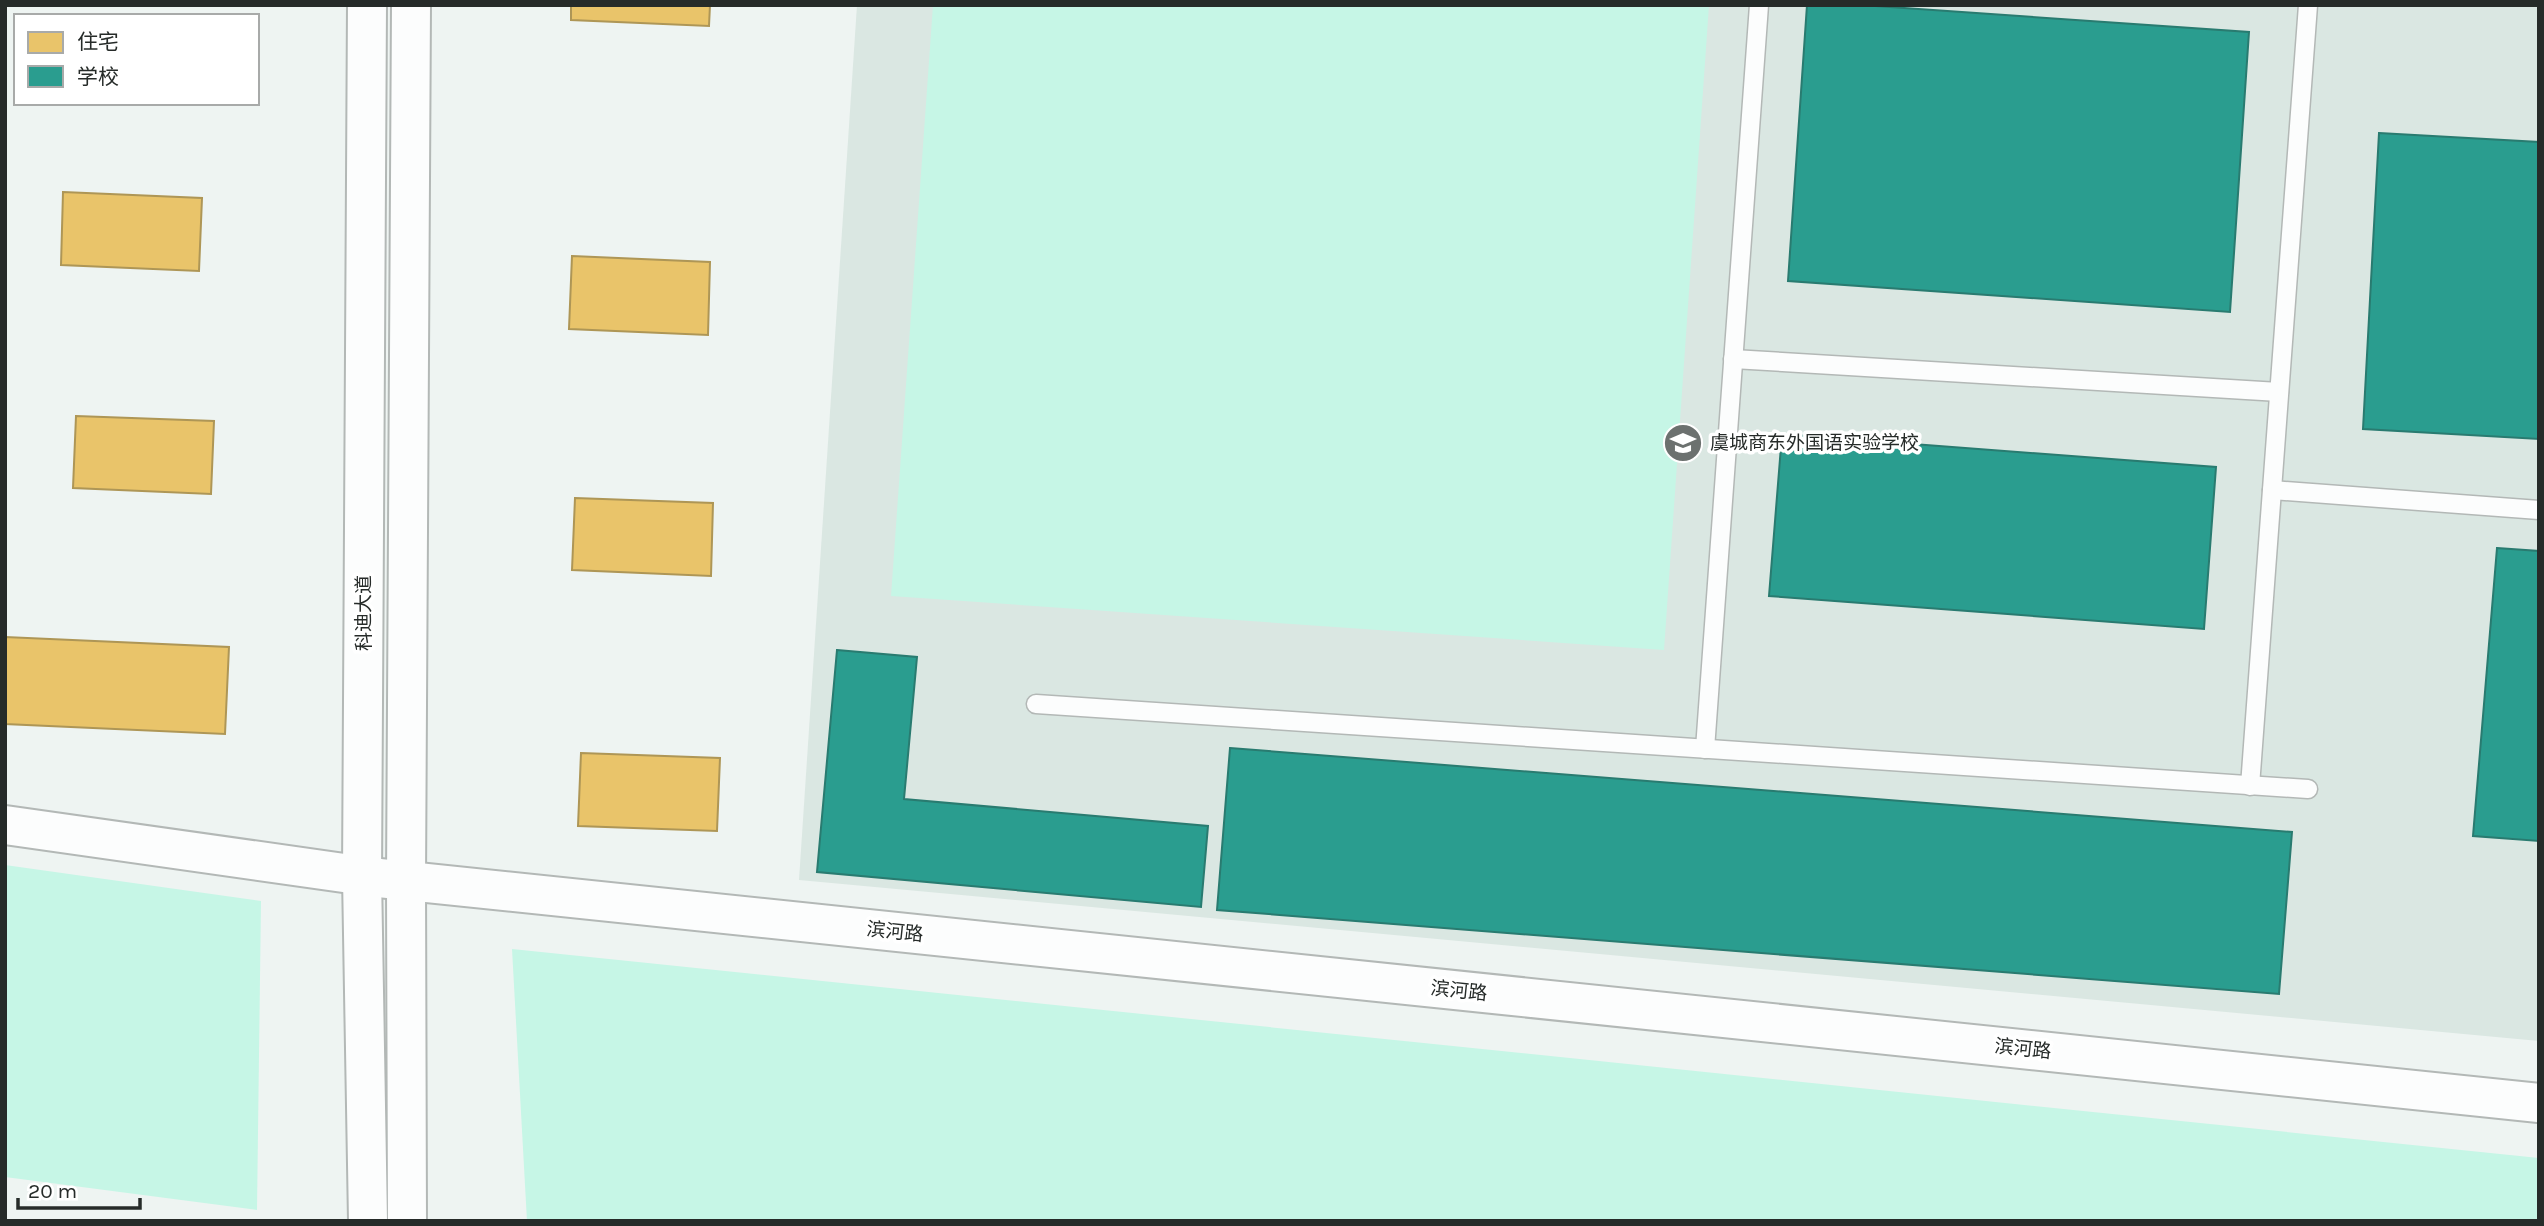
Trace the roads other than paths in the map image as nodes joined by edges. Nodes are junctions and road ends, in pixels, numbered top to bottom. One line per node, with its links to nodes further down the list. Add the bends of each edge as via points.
1 (367, 5): 14 (street, 科迪大道)
2 (411, 5): 14 (street, 科迪大道)
3 (1759, 5): 5 (lane)
4 (2308, 5): 6 (lane)
5 (1733, 359): 6 (lane); 10 (lane)
6 (2279, 392): 7 (lane)
7 (2272, 490): 8 (lane); 11 (lane)
8 (2539, 510)
9 (1036, 704): 10 (lane)
10 (1705, 749): 11 (lane)
11 (2250, 786): 12 (lane)
12 (2308, 789)
13 (5, 825): 14 (street, 滨河路)
14 (382, 878): 15 (street, 滨河路); 16 (street, 科迪大道); 17 (street, 科迪大道)
15 (2539, 1103)
16 (368, 1221)
17 (407, 1221)

